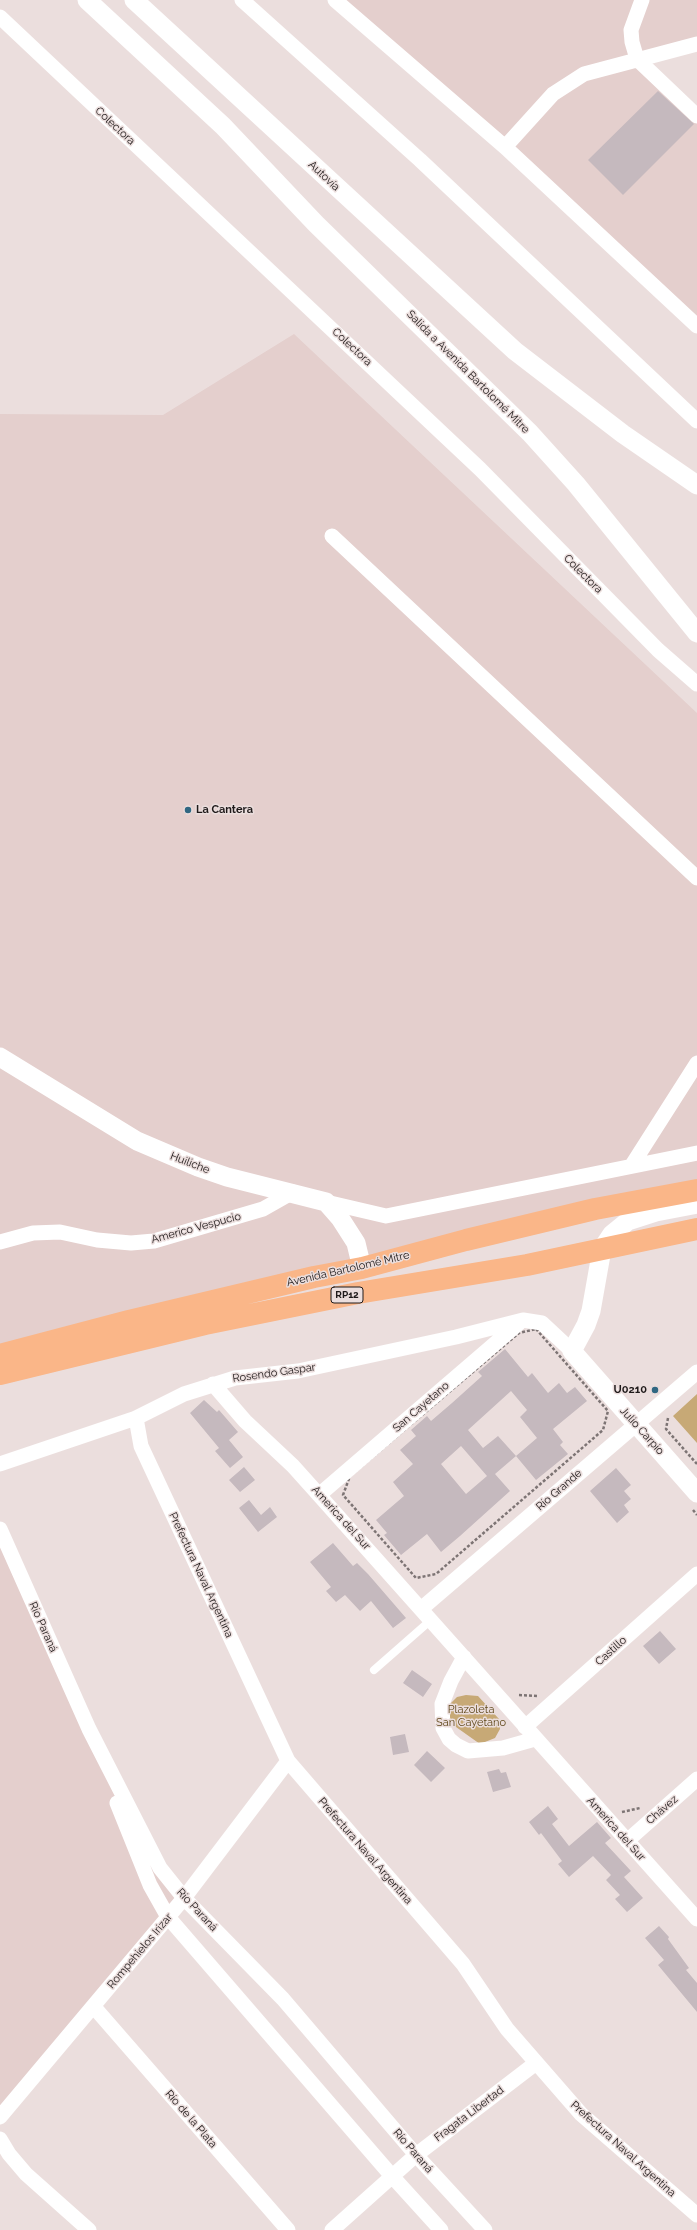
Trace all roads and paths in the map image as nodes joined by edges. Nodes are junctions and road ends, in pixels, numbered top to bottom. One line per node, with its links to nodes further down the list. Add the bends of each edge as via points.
1 (87, 0): 15 (street, Salida a Avenida Bartolomé Mitre, via 223,126 316,224 530,433 576,484)
2 (134, 0): 13 (street, Autovía, via 515,351 623,434)
3 (335, 0): 10 (street)
4 (642, 0): 8 (street, via 631,30)
5 (249, 2): 12 (street)
6 (0, 17): 16 (street, Colectora, via 480,469 658,650)
7 (697, 44): 8 (street)
8 (637, 59): 9 (street); 10 (street, via 598,69 571,81 553,94)
9 (697, 116)
10 (505, 147): 11 (street)
11 (697, 326)
12 (697, 421)
13 (697, 485)
14 (332, 536): 17 (street)
15 (697, 633)
16 (697, 684)
17 (697, 878)
18 (0, 1057): 23 (street, Huiliche, via 136,1142 227,1177)
19 (697, 1063): 21 (street)
20 (697, 1153): 21 (street)
21 (632, 1165): 24 (street, via 386,1216)
22 (697, 1190): 29 (main road, Avenida Bartolomé Mitre / RP12, via 587,1211)
23 (293, 1192): 24 (street, Huiliche); 27 (street, Americo Vespucio, via 263,1209 154,1241 96,1240 60,1232 33,1233)
24 (326, 1202): 29 (street, via 356,1243)
25 (697, 1204): 28 (street, via 656,1212 628,1222 612,1234)
26 (697, 1228): 28 (main road, RP12)
27 (0, 1242)
28 (602, 1249): 31 (street, via 592,1311); 34 (main road, RP12, via 466,1277 358,1293 212,1323)
29 (362, 1268): 32 (main road, Avenida Bartolomé Mitre / RP12, via 137,1319)
30 (523, 1320): 31 (street, Rosendo Gaspar, via 542,1323); 35 (street, Rosendo Gaspar, via 298,1371 235,1378); 41 (street, San Cayetano)
31 (572, 1350): 37 (street, Julio Carpio)
32 (0, 1354)
33 (697, 1372): 37 (street, Río Grande)
34 (0, 1374)
35 (213, 1384): 36 (street, Rosendo Gaspar, via 184,1394); 41 (street, America del Sur, via 245,1421)
36 (136, 1418): 39 (street, Rosendo Gaspar); 56 (street, Prefectura Naval Argentina, via 141,1446)
37 (636, 1424): 43 (street, Julio Carpio); 47 (street, Río Grande)
38 (666, 1428): 40 (path)
39 (0, 1464)
40 (697, 1464)
41 (320, 1495): 47 (street, America del Sur)
42 (343, 1495): 42 (path, via 416,1578 436,1574 603,1430 608,1411 536,1329 519,1333 350,1476)
43 (695, 1501): 44 (path)
44 (697, 1515)
45 (0, 1529): 54 (street, Río Paraná)
46 (697, 1574): 53 (street, Castillo)
47 (421, 1609): 48 (street, America del Sur)
48 (431, 1620): 49 (street, America del Sur); 50 (lane)
49 (464, 1657): 53 (street, America del Sur); 55 (street, via 442,1704 443,1728 449,1738 468,1751 502,1748)
50 (374, 1670)
51 (543, 1691): 52 (path, via 537,1696)
52 (516, 1695)
53 (525, 1727): 55 (street, America del Sur)
54 (89, 1729): 61 (street, Río Paraná, via 160,1868); 62 (street, via 142,1866)
55 (535, 1739): 60 (street, America del Sur)
56 (288, 1761): 61 (street, Rompehielos Irizar); 65 (street, Prefectura Naval Argentina, via 463,1964 507,2029)
57 (697, 1779): 60 (street, Chávez)
58 (642, 1808): 59 (path)
59 (621, 1812)
60 (627, 1841): 63 (street, America del Sur)
61 (184, 1898): 62 (street, Rompehielos Irizar); 68 (street, Río Paraná, via 284,1999)
62 (168, 1917): 64 (street, Rompehielos Irizar); 69 (street)
63 (697, 1919)
64 (94, 2007): 66 (street, Rompehielos Irizar); 72 (street, Río de la Plata)
65 (536, 2063): 68 (street, Fragata Libertad); 70 (street, Prefectura Naval Argentina, via 581,2114)
66 (0, 2117)
67 (0, 2139): 71 (street, via 26,2174)
68 (416, 2155): 69 (street, Fragata Libertad); 75 (street, Río Paraná)
69 (391, 2175): 73 (street, Fragata Libertad); 74 (street)
70 (697, 2215)
71 (89, 2230)
72 (288, 2230)
73 (332, 2230)
74 (441, 2230)
75 (485, 2230)

